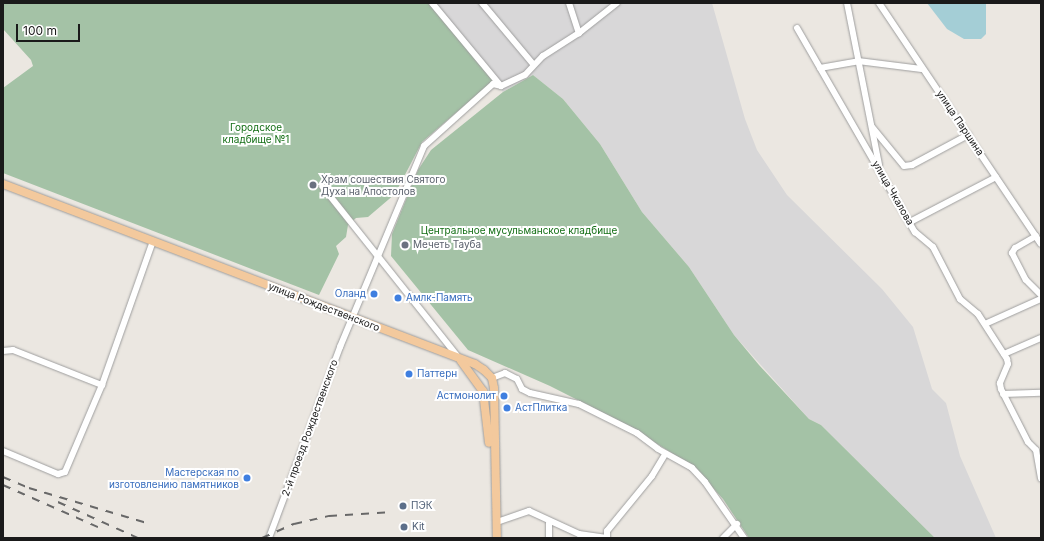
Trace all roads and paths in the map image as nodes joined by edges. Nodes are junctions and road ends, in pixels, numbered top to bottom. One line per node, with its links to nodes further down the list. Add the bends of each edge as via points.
1 (432, 3): 13 (street)
2 (482, 3): 10 (street)
3 (569, 3): 8 (street)
4 (617, 3): 8 (street)
5 (847, 3): 9 (street)
6 (879, 3): 12 (street, улица Паршина)
7 (797, 28): 11 (street, улица Чкалова)
8 (579, 33): 10 (street)
9 (858, 61): 11 (street); 12 (street); 14 (street)
10 (533, 64): 13 (street, via 525,75)
11 (820, 68): 16 (street, улица Чкалова)
12 (922, 69): 15 (street, улица Паршина)
13 (501, 86): 24 (street, 2-й проезд Рождественского, via 492,84 424,146)
14 (871, 127): 15 (street, via 904,166 912,165); 16 (street)
15 (968, 135): 17 (street, улица Паршина)
16 (880, 171): 20 (street, улица Чкалова)
17 (996, 177): 20 (street); 21 (street, улица Паршина)
18 (3, 184): 22 (main road, улица Рождественского)
19 (322, 186): 24 (street)
20 (910, 222): 28 (street, улица Чкалова, via 916,232 932,247 960,299 978,314)
21 (1036, 236): 23 (street, улица Паршина); 25 (street, via 1015,248 1012,253 1023,274)
22 (153, 241): 27 (main road, улица Рождественского); 34 (street)
23 (1041, 244)
24 (378, 256): 27 (street, 2-й проезд Рождественского); 32 (street)
25 (1041, 295)
26 (1041, 299): 28 (street)
27 (352, 318): 32 (main road, улица Рождественского); 45 (street, 2-й проезд Рождественского)
28 (985, 324): 31 (street, улица Чкалова)
29 (1041, 338): 31 (street)
30 (3, 351): 34 (street, via 13,350)
31 (1004, 354): 38 (street, via 1008,364 1000,383)
32 (460, 360): 33 (main road, улица Рождественского, via 475,364); 35 (main road)
33 (492, 378): 35 (main road); 36 (main road); 40 (street, via 505,373 517,379 522,389 530,393 579,404 637,433)
34 (102, 385): 39 (street, via 65,472 58,474)
35 (482, 388): 36 (main road, via 486,393); 46 (main road)
36 (494, 388): 42 (main road)
37 (1041, 393): 38 (street)
38 (1003, 394): 41 (street, via 1028,442 1036,450)
39 (3, 451)
40 (665, 454): 44 (street, via 692,468); 48 (street, via 652,476 607,531)
41 (1041, 479)
42 (497, 522): 43 (street, via 529,512 543,517); 46 (main road)
43 (549, 523): 47 (street); 48 (street, via 579,534)
44 (737, 524): 49 (street); 50 (street)
45 (269, 538)
46 (497, 538)
47 (549, 538)
48 (607, 538)
49 (723, 538)
50 (744, 538)

